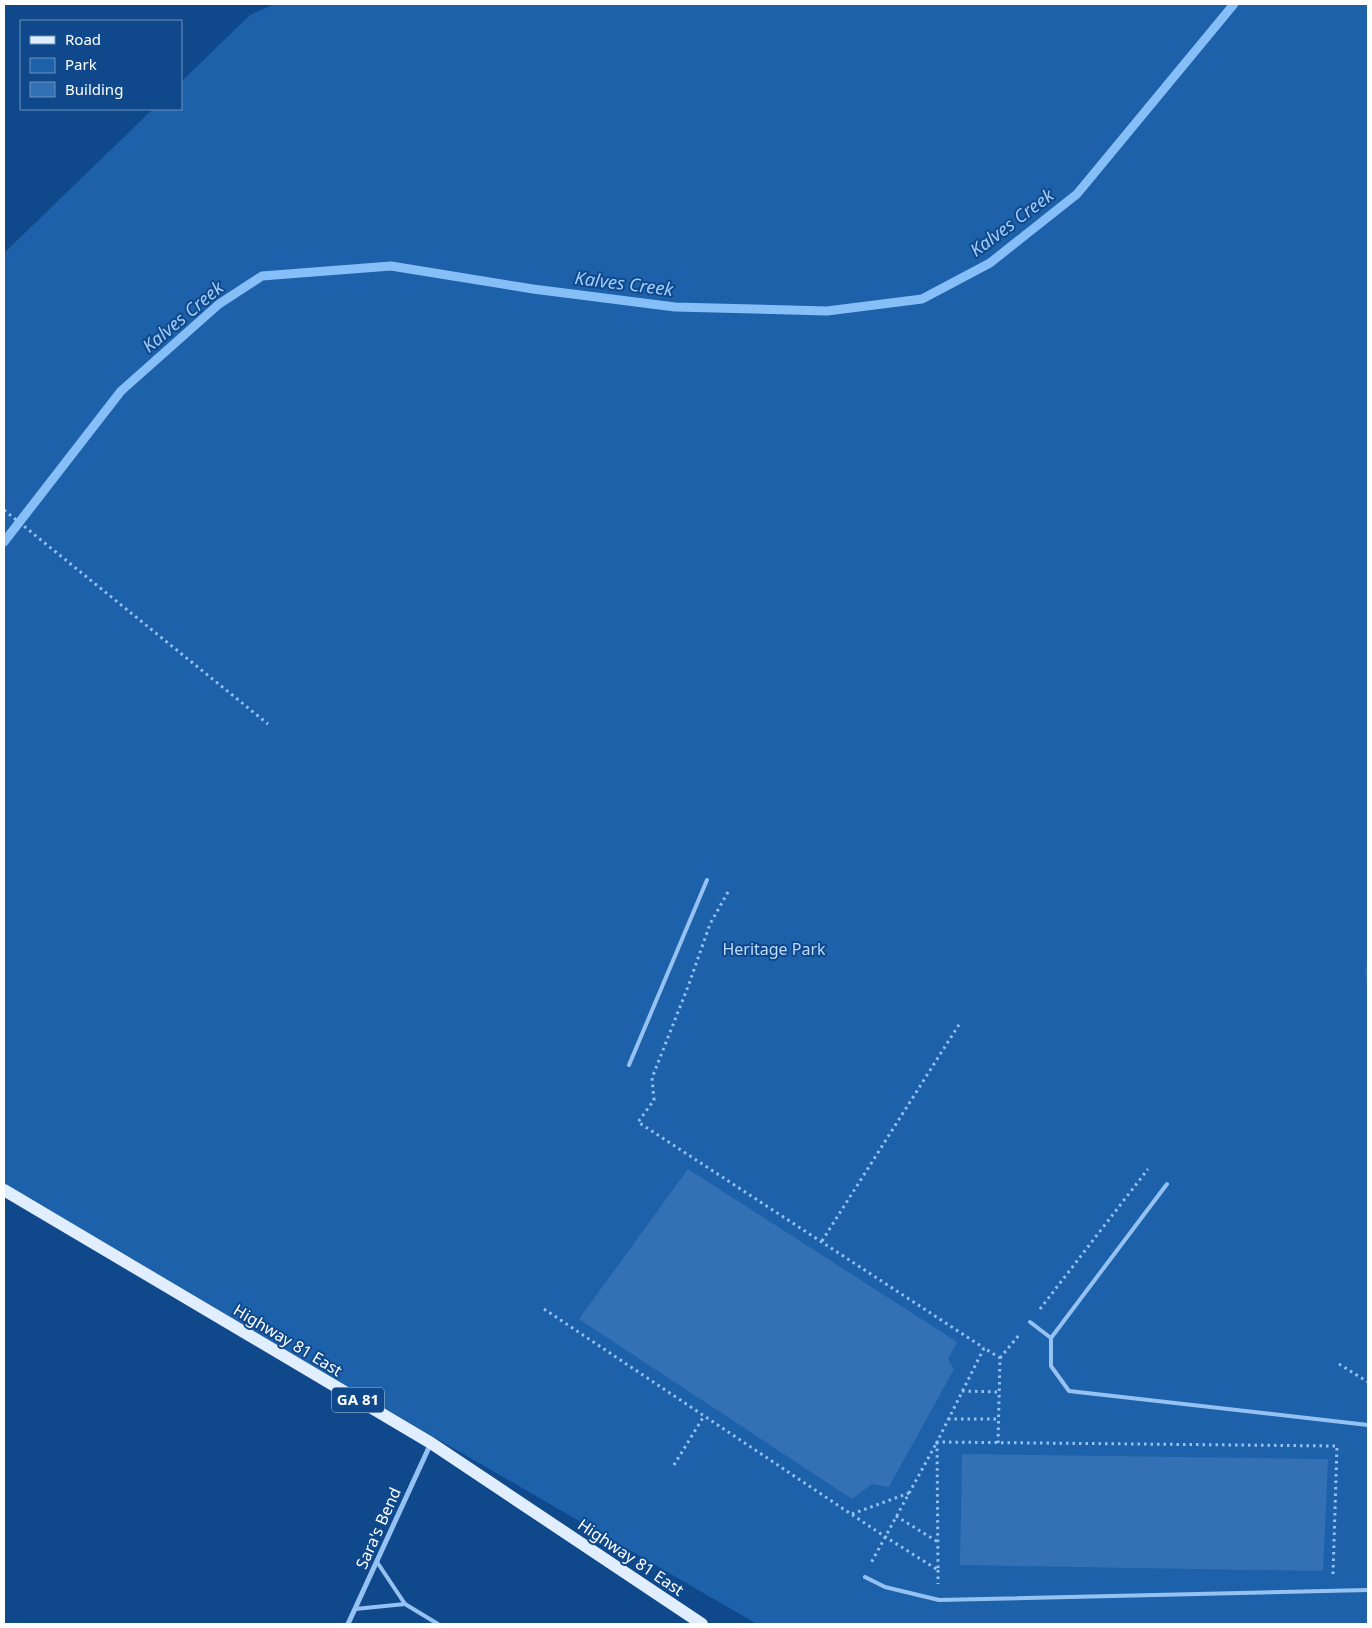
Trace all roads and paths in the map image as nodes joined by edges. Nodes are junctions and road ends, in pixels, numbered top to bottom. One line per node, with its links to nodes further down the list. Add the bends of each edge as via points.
1 (4, 510): 2 (path)
2 (268, 724)
3 (707, 880): 6 (lane)
4 (728, 892): 10 (path, via 710,924 652,1078 654,1100 638,1122)
5 (960, 1023): 10 (path)
6 (629, 1065)
7 (1148, 1169): 12 (path)
8 (1167, 1184): 13 (lane)
9 (4, 1190): 26 (main road, Highway 81 East / GA 81)
10 (822, 1241): 14 (path)
11 (544, 1309): 20 (path)
12 (1030, 1322): 13 (lane); 15 (path)
13 (1051, 1338): 23 (lane, via 1051,1366 1069,1391)
14 (984, 1348): 15 (path); 18 (path)
15 (1000, 1358): 19 (path)
16 (1339, 1364): 17 (path)
17 (1368, 1382)
18 (962, 1392): 19 (path); 21 (path)
19 (999, 1392): 22 (path)
20 (704, 1416): 27 (path); 29 (path)
21 (948, 1419): 22 (path); 24 (path)
22 (998, 1419): 25 (path)
23 (1368, 1425)
24 (937, 1442): 25 (path); 28 (path); 32 (path)
25 (998, 1442): 36 (path, via 1337,1446)
26 (431, 1443): 33 (street, Sara's Bend); 41 (main road, Highway 81 East / GA 81)
27 (674, 1465)
28 (909, 1493): 29 (path); 30 (path)
29 (851, 1514): 31 (path)
30 (896, 1516): 31 (path); 32 (path)
31 (884, 1536): 32 (path, via 938,1570); 34 (path)
32 (938, 1542)
33 (377, 1562): 37 (lane); 38 (street, Sara's Bend)
34 (865, 1576): 36 (lane, via 885,1587 939,1600)
35 (1368, 1590): 36 (lane)
36 (1332, 1592)
37 (405, 1604): 38 (lane); 40 (lane)
38 (355, 1609): 39 (street, Sara's Bend)
39 (348, 1624)
40 (438, 1624)
41 (702, 1624)

